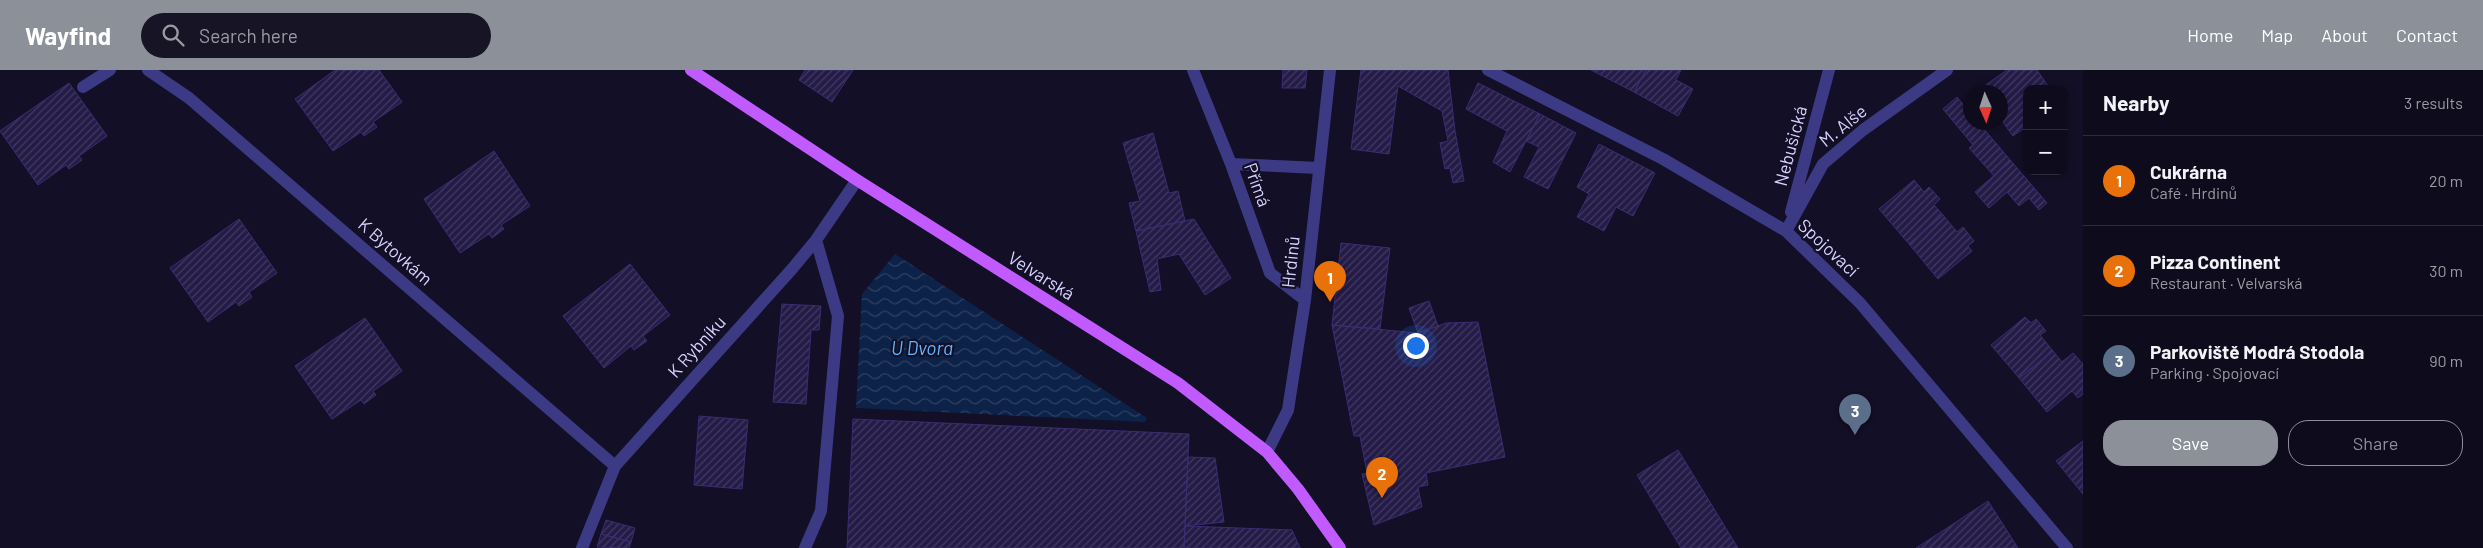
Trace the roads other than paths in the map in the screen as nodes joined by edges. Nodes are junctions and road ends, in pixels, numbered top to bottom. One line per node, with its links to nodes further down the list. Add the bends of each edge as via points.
1 (110, 70): 9 (street)
2 (148, 70): 17 (street, K Bytovkám, via 189,98)
3 (691, 70): 12 (main road, Velvarská)
4 (1193, 70): 10 (street, Přímá)
5 (1330, 70): 11 (street, Hrdinů)
6 (1488, 70): 13 (street, Spojovací, via 1662,159)
7 (1829, 70): 13 (street, Nebušická)
8 (1947, 70): 13 (street, M. Alše, via 1863,130 1823,164)
9 (83, 87)
10 (1231, 164): 11 (street); 15 (street, Přímá, via 1270,273)
11 (1319, 168): 15 (street, Hrdinů)
12 (857, 180): 14 (street, K Rybníku); 16 (main road, Velvarská, via 1178,384)
13 (1786, 231): 21 (street, Spojovací, via 1860,303)
14 (816, 240): 17 (street, K Rybníku); 19 (street, via 838,316 822,511)
15 (1304, 300): 16 (street, Hrdinů, via 1288,410)
16 (1267, 452): 20 (main road, Velvarská)
17 (615, 466): 18 (street, K Rybníku)
18 (582, 548)
19 (805, 548)
20 (1340, 548)
21 (2067, 548)

